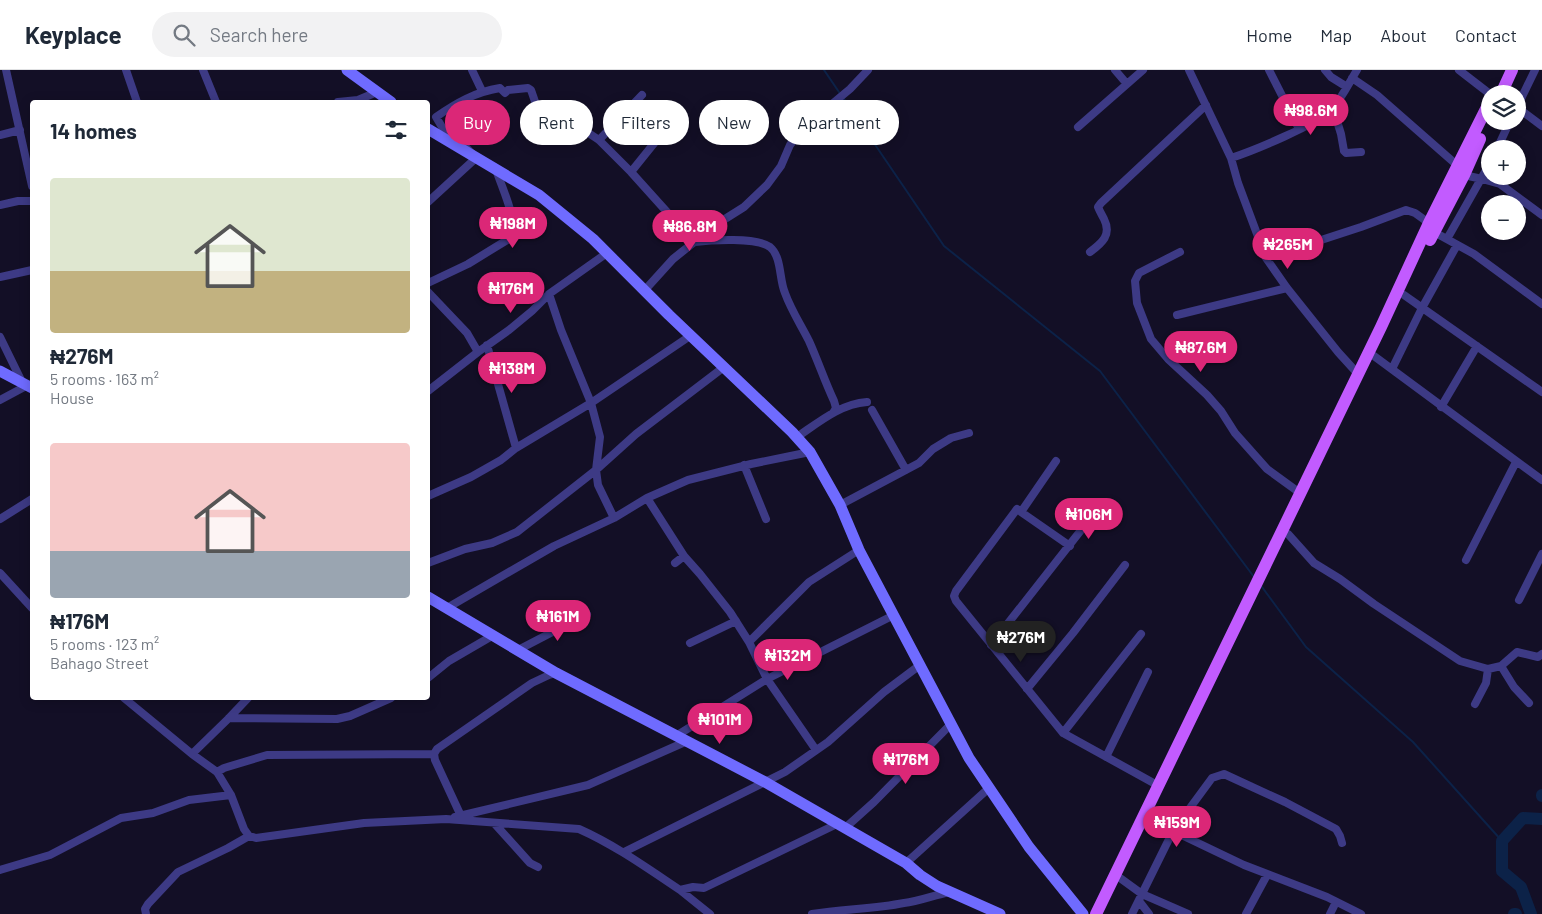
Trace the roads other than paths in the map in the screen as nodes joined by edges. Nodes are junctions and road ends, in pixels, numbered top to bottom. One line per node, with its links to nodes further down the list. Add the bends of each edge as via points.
1 (6, 70): 38 (street)
2 (126, 70): 27 (street)
3 (204, 70): 28 (street)
4 (347, 70): 25 (street)
5 (472, 70): 24 (street)
6 (868, 70): 60 (street, via 802,129 790,145 781,166 750,202)
7 (1115, 70): 18 (street)
8 (1143, 70): 18 (street)
9 (1269, 70): 37 (street)
10 (1325, 70): 21 (street)
11 (1357, 70): 17 (street)
12 (1459, 70): 22 (street)
13 (1505, 70): 19 (main road)
14 (1512, 70): 20 (main road)
15 (1535, 70): 23 (street)
16 (1192, 72): 31 (street)
17 (1352, 78): 21 (street); 48 (street, via 1377,94)
18 (1127, 84): 36 (street)
19 (1497, 85)
20 (1505, 85)
21 (1347, 86): 32 (street)
22 (1481, 86)
23 (1526, 89)
24 (482, 91): 42 (street, via 528,88 539,112 584,130); 45 (street, via 436,117 445,132 460,141)
25 (377, 92): 29 (street); 30 (street)
26 (642, 95): 42 (street)
27 (136, 100)
28 (215, 100)
29 (358, 100)
30 (387, 100)
31 (1206, 105): 46 (street); 62 (street, via 1101,203 1098,208 1107,235)
32 (1333, 108): 37 (street, via 1325,116); 44 (street, via 1344,152)
33 (1526, 113): 35 (street)
34 (1481, 122): 48 (main road)
35 (1542, 126)
36 (1078, 128)
37 (1299, 129): 46 (street)
38 (20, 130): 41 (street); 50 (street)
39 (430, 130): 45 (street)
40 (1483, 130): 48 (main road)
41 (0, 135)
42 (599, 140): 49 (street)
43 (653, 145): 49 (street)
44 (1361, 152)
45 (476, 158): 47 (street); 54 (street)
46 (1231, 158): 65 (street)
47 (496, 169): 64 (street, via 539,195); 68 (street, via 513,220 512,237)
48 (1461, 170): 51 (street); 58 (main road)
49 (631, 172): 60 (street)
50 (30, 177)
51 (1481, 178)
52 (1481, 180): 59 (street)
53 (1501, 185): 57 (street)
54 (430, 200)
55 (30, 202): 56 (street)
56 (0, 205)
57 (1542, 215)
58 (1431, 228): 59 (street); 65 (street, via 1415,213 1406,210); 73 (main road); 86 (main road)
59 (1447, 239): 61 (street)
60 (694, 242): 70 (street, via 673,259); 95 (street, via 750,241 771,248 776,255 784,292 834,401 836,408)
61 (1457, 245): 74 (street); 75 (street)
62 (1090, 252)
63 (1180, 252): 106 (street, via 1139,274 1135,281 1137,304 1151,339 1207,395 1267,469)
64 (607, 253): 70 (street); 72 (street)
65 (1266, 258): 69 (street)
66 (30, 270): 67 (street)
67 (0, 277)
68 (430, 282)
69 (1287, 288): 76 (street); 86 (street)
70 (644, 291): 77 (street)
71 (430, 294): 81 (street, via 467,333)
72 (549, 294): 79 (street); 92 (street)
73 (1404, 295): 75 (street); 82 (main road)
74 (1542, 304)
75 (1422, 308): 80 (street); 84 (street)
76 (1177, 315)
77 (690, 336): 83 (street); 92 (street)
78 (0, 337): 87 (street)
79 (486, 346): 81 (street); 98 (street)
80 (1477, 346): 89 (street); 93 (street)
81 (478, 352): 88 (street)
82 (1374, 356): 84 (street); 116 (main road)
83 (724, 366): 97 (street); 103 (street, via 636,434)
84 (1392, 369): 93 (street)
85 (0, 371): 87 (street)
86 (1358, 374): 106 (main road)
87 (27, 385): 90 (street)
88 (430, 389)
89 (1542, 392)
90 (0, 400)
91 (867, 402): 95 (street, via 855,403)
92 (591, 403): 98 (street); 103 (street, via 600,437)
93 (1441, 406): 101 (street)
94 (872, 410): 104 (street)
95 (833, 413): 97 (street)
96 (969, 433): 104 (street, via 945,442)
97 (797, 437): 99 (street)
98 (516, 448): 107 (street, via 501,460)
99 (810, 452): 102 (street); 110 (street)
100 (1056, 461): 117 (street, via 1021,512)
101 (1516, 462): 105 (street); 121 (street)
102 (744, 465): 108 (street, via 688,480); 113 (street)
103 (596, 470): 112 (street, via 598,484); 122 (street, via 517,532)
104 (906, 470): 110 (street)
105 (1542, 480)
106 (1300, 493): 163 (main road)
107 (430, 495)
108 (647, 498): 112 (street); 119 (street)
109 (30, 500): 114 (street)
110 (840, 505): 118 (street)
111 (1016, 509): 137 (street, via 954,596)
112 (614, 518): 129 (street, via 554,546)
113 (766, 519)
114 (0, 520)
115 (1089, 520): 117 (street)
116 (1288, 534): 142 (street, via 1314,562 1374,604 1460,661); 167 (main road)
117 (1070, 546): 137 (street)
118 (859, 550): 131 (street); 135 (street, via 809,582)
119 (684, 556): 123 (street); 132 (street)
120 (1541, 559): 128 (street)
121 (1466, 560)
122 (430, 562)
123 (675, 563)
124 (1125, 565): 147 (street)
125 (0, 573): 126 (street)
126 (29, 598)
127 (430, 598): 129 (street)
128 (1518, 600)
129 (446, 608): 134 (street)
130 (587, 614): 138 (street)
131 (894, 615): 140 (street); 146 (street)
132 (736, 621): 135 (street); 136 (street)
133 (1141, 634): 155 (street)
134 (492, 636): 138 (street); 145 (street, via 449,661)
135 (750, 642): 146 (street)
136 (690, 643)
137 (991, 645): 147 (street)
138 (518, 650): 144 (street)
139 (1542, 654): 141 (street, via 1538,657 1517,652)
140 (920, 665): 154 (street); 157 (street)
141 (1501, 666): 142 (street); 151 (street)
142 (1488, 669): 152 (street, via 1486,683)
143 (1148, 672): 160 (street)
144 (556, 673): 156 (street); 159 (street, via 532,683)
145 (430, 676)
146 (767, 679): 156 (street); 157 (street)
147 (1027, 689): 155 (street)
148 (126, 700): 158 (street)
149 (246, 700): 153 (street)
150 (386, 700): 153 (street, via 337,719)
151 (1529, 703)
152 (1475, 704)
153 (229, 718): 158 (street)
154 (951, 724): 164 (street); 170 (street, via 874,802)
155 (1063, 733): 160 (street)
156 (681, 739): 162 (street); 166 (street, via 588,785)
157 (816, 750): 162 (street)
158 (192, 754): 161 (street)
159 (434, 754): 161 (street, via 266,755); 166 (street)
160 (1106, 757): 163 (street)
161 (217, 772): 165 (street)
162 (765, 782): 170 (street); 174 (street)
163 (1159, 786): 189 (main road)
164 (989, 788): 175 (street); 188 (street, via 1029,847)
165 (231, 795): 172 (street); 177 (street, via 188,800 153,813 120,818 50,856)
166 (461, 816): 168 (street)
167 (1151, 816): 171 (street); 179 (main road)
168 (446, 819): 169 (street); 172 (street, via 364,823 256,838)
169 (494, 823): 174 (street, via 579,829); 176 (street, via 530,863)
170 (841, 826): 175 (street); 180 (street, via 704,888)
171 (1173, 830): 173 (street, via 1212,778 1224,774 1336,829); 178 (street); 182 (street)
172 (249, 836): 184 (street, via 178,872 148,904)
173 (1342, 843)
174 (624, 852): 180 (street)
175 (906, 863): 181 (street, via 928,880)
176 (538, 867)
177 (0, 870)
178 (1267, 875): 183 (street); 194 (street)
179 (1120, 878): 182 (street); 190 (main road)
180 (680, 890): 185 (street)
181 (952, 892): 186 (street, via 907,903); 187 (street)
182 (1140, 897): 191 (street); 192 (street); 193 (street)
183 (1336, 902): 195 (street); 196 (street)
184 (146, 914)
185 (710, 914)
186 (812, 914)
187 (1000, 914)
188 (1082, 914)
189 (1096, 914)
190 (1102, 914)
191 (1132, 914)
192 (1149, 914)
193 (1188, 914)
194 (1246, 914)
195 (1330, 914)
196 (1361, 914)

